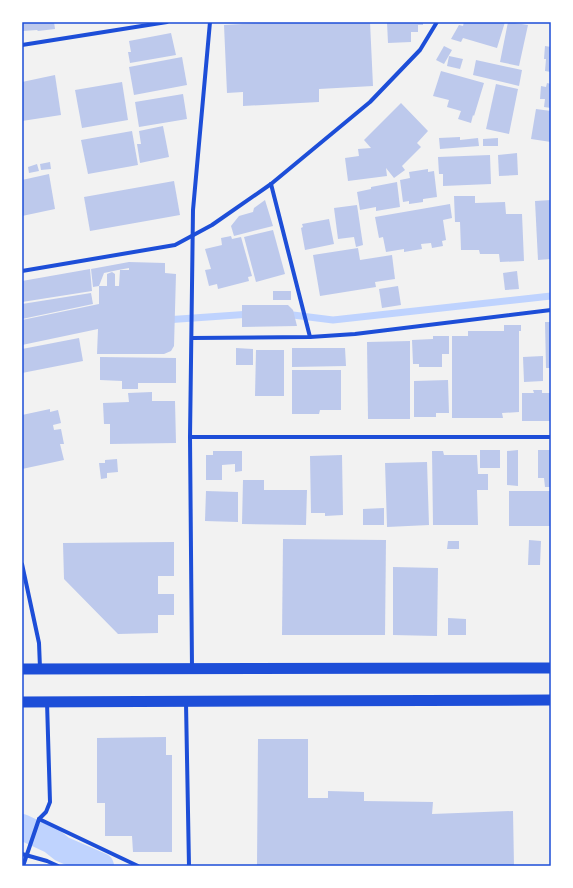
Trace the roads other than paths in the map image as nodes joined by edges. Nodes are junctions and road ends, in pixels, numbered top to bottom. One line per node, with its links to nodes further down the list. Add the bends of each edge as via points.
1 (167, 22): 4 (street)
2 (210, 22): 6 (street)
3 (437, 22): 5 (street, via 420,50 370,102)
4 (22, 45)
5 (271, 184): 6 (street); 9 (street)
6 (192, 236): 7 (street, via 175,245); 10 (street)
7 (22, 271)
8 (551, 310): 9 (street, via 355,334)
9 (310, 337): 10 (street)
10 (192, 338): 11 (street)
11 (190, 437): 12 (street); 16 (street)
12 (551, 437)
13 (22, 564): 17 (street, via 39,642)
14 (551, 668): 16 (highway)
15 (22, 669): 17 (highway)
16 (192, 669): 17 (highway)
17 (40, 670)
18 (551, 700): 21 (highway)
19 (22, 702): 20 (highway)
20 (47, 702): 21 (highway); 22 (street, via 50,802)
21 (186, 703): 27 (street)
22 (39, 820): 23 (street); 26 (street)
23 (24, 855): 24 (street); 25 (street)
24 (23, 866)
25 (58, 866)
26 (138, 866)
27 (189, 866)

